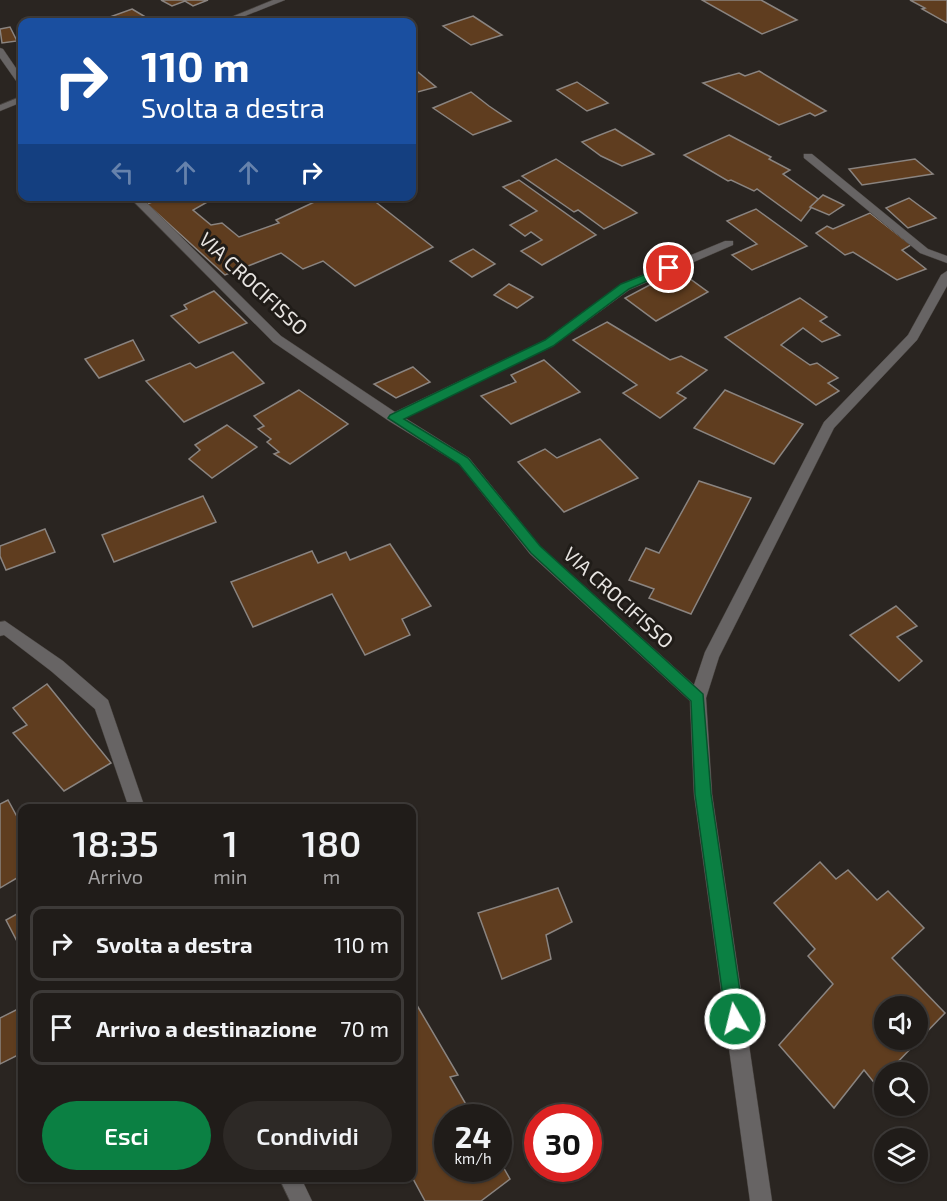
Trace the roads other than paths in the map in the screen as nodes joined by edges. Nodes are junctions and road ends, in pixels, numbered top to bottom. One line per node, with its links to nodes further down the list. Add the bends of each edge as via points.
1 (281, 0): 2 (street)
2 (234, 18)
3 (0, 51): 4 (street)
4 (18, 77)
5 (18, 101): 6 (street)
6 (0, 108)
7 (808, 156): 10 (street, via 924,251)
8 (138, 201): 12 (street, VIA CROCIFISSO, via 277,339)
9 (729, 243): 12 (street, via 625,287 549,343)
10 (947, 260)
11 (947, 275): 14 (street, via 913,337 829,425 711,657)
12 (394, 418): 14 (street, VIA CROCIFISSO, via 464,461 535,550)
13 (0, 630): 15 (street, via 5,627 102,705)
14 (698, 698): 18 (street, via 703,794)
15 (136, 804)
16 (292, 1182): 17 (street)
17 (301, 1201)
18 (761, 1201)

